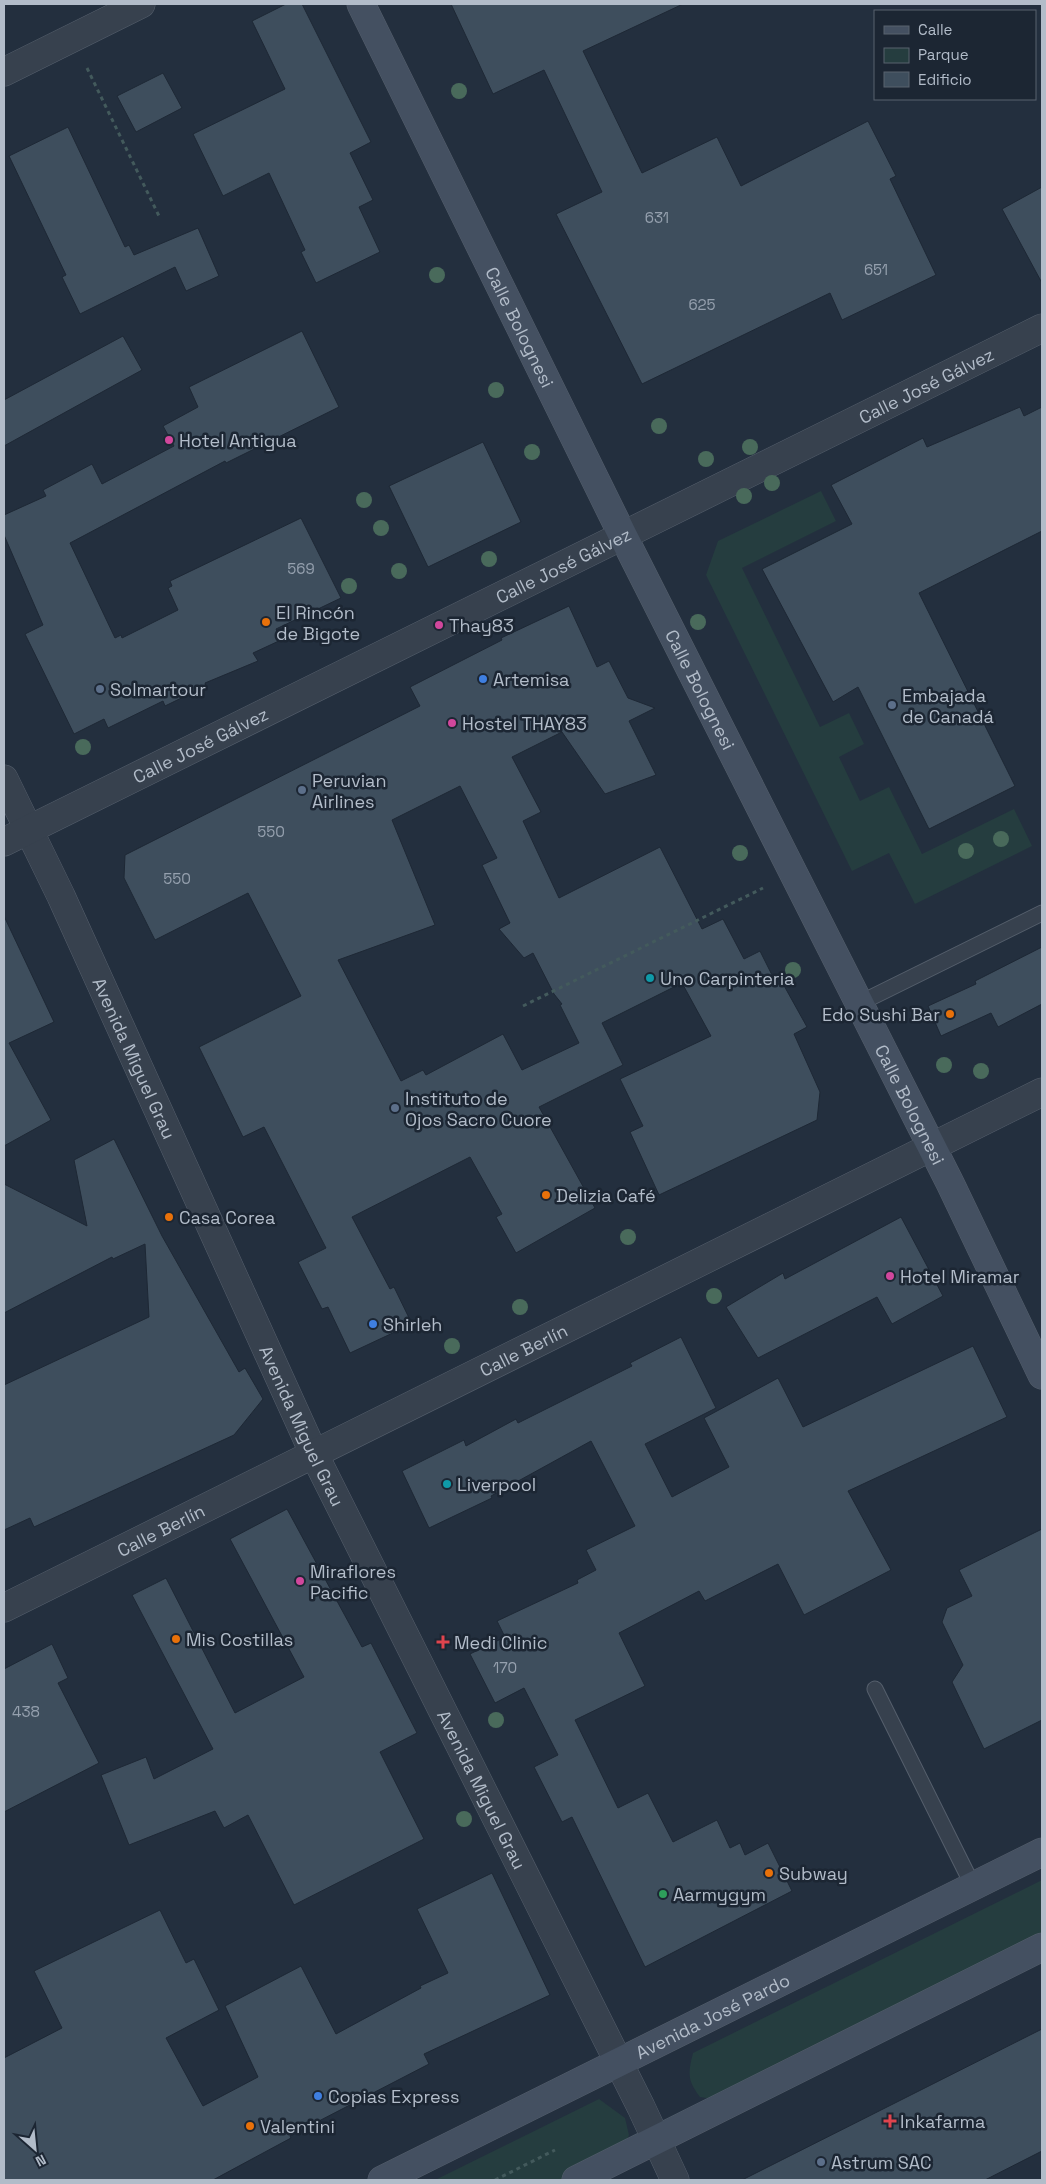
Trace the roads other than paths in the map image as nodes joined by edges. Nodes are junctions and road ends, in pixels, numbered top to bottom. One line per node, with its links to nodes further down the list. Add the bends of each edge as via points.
1 (141, 4): 3 (street)
2 (361, 4): 5 (main road, Calle Bolognesi)
3 (4, 72)
4 (1042, 328): 5 (street, Calle José Gálvez)
5 (623, 536): 7 (street, Calle José Gálvez); 10 (main road, Calle Bolognesi)
6 (4, 780): 7 (street, Avenida Miguel Grau)
7 (29, 830): 8 (street, Calle José Gálvez); 14 (street, Avenida Miguel Grau)
8 (4, 842)
9 (1042, 912): 10 (lane)
10 (858, 1004): 12 (main road, Calle Bolognesi)
11 (1042, 1092): 12 (street, Calle Berlín)
12 (930, 1147): 13 (main road, Calle Bolognesi); 14 (street, Calle Berlín)
13 (1042, 1374)
14 (314, 1454): 15 (street, Calle Berlín); 20 (street, Avenida Miguel Grau)
15 (4, 1608)
16 (875, 1689): 18 (lane)
17 (1042, 1852): 18 (main road, Avenida José Pardo)
18 (974, 1886): 20 (main road, Avenida José Pardo)
19 (1042, 1947): 21 (main road)
20 (618, 2063): 21 (street, Avenida Miguel Grau); 22 (main road, Avenida José Pardo)
21 (655, 2140): 23 (main road); 24 (street, Avenida Miguel Grau)
22 (382, 2180)
23 (576, 2180)
24 (675, 2180)

